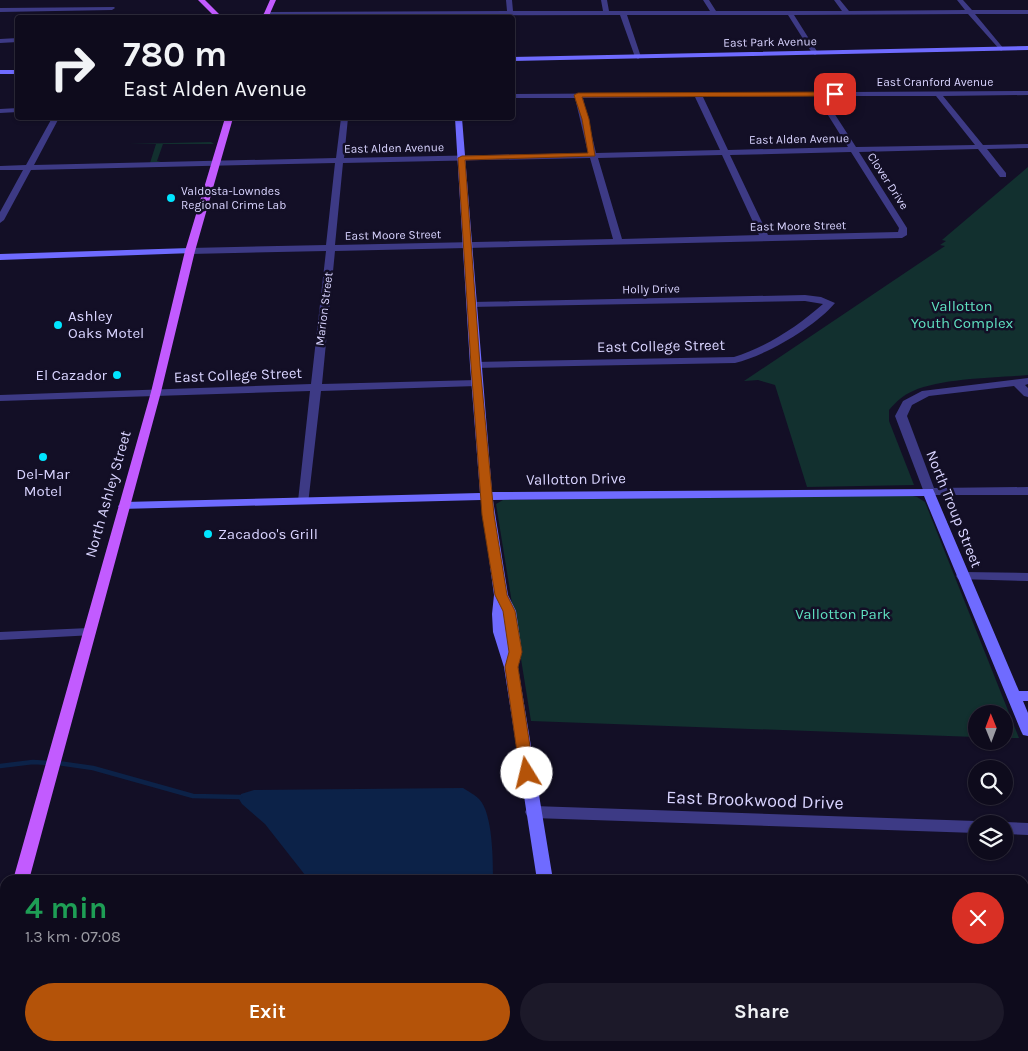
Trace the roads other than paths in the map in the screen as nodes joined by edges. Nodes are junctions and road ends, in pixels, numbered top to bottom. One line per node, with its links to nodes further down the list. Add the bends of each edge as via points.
1 (104, 0): 9 (street, via 114,10)
2 (201, 0): 18 (main road)
3 (273, 0): 19 (main road)
4 (509, 0): 13 (street)
5 (604, 0): 14 (street)
6 (706, 0): 16 (street)
7 (836, 0): 10 (street)
8 (960, 0): 11 (street)
9 (0, 10)
10 (847, 12): 11 (street); 17 (street)
11 (970, 12): 12 (street); 24 (street)
12 (1028, 12)
13 (510, 13): 14 (street); 20 (street)
14 (606, 13): 15 (street)
15 (623, 13): 16 (street); 26 (street)
16 (714, 13): 17 (street)
17 (790, 13): 25 (street)
18 (217, 15)
19 (266, 15)
20 (451, 15)
21 (0, 40): 22 (street)
22 (15, 40)
23 (1028, 48): 24 (street, East Park Avenue)
24 (1001, 49): 25 (street, East Park Avenue)
25 (815, 53): 26 (street, East Park Avenue)
26 (638, 56): 27 (street, East Park Avenue)
27 (515, 59)
28 (0, 72): 29 (street)
29 (15, 72)
30 (1028, 93): 32 (street, East Cranford Avenue)
31 (818, 94): 32 (street, East Cranford Avenue); 34 (street, East Cranford Avenue); 44 (street, Clover Drive)
32 (938, 94): 43 (street)
33 (578, 95): 34 (street, East Cranford Avenue); 35 (street, East Cranford Avenue); 46 (street)
34 (698, 95): 45 (street)
35 (515, 96)
36 (0, 110): 37 (street)
37 (15, 110)
38 (54, 120): 51 (street)
39 (228, 120): 49 (main road, North Ashley Street)
40 (344, 120): 48 (street, Marion Street)
41 (458, 120): 47 (street)
42 (1028, 146): 43 (street, East Alden Avenue)
43 (981, 147): 44 (street, East Alden Avenue); 52 (street)
44 (853, 150): 45 (street, East Alden Avenue); 54 (street, Clover Drive)
45 (724, 152): 46 (street, East Alden Avenue); 55 (street)
46 (592, 155): 47 (street, East Alden Avenue); 56 (street)
47 (462, 158): 48 (street, East Alden Avenue); 57 (street)
48 (340, 160): 49 (street, East Alden Avenue); 58 (street, Marion Street)
49 (216, 163): 51 (street, East Alden Avenue); 59 (main road, North Ashley Street)
50 (0, 168): 51 (street, East Alden Avenue)
51 (28, 168): 53 (street)
52 (1003, 175)
53 (0, 220)
54 (904, 231): 55 (street, East Moore Street, via 902,235 895,236)
55 (765, 239): 56 (street, East Moore Street)
56 (618, 242): 57 (street, East Moore Street)
57 (468, 245): 58 (street, East Moore Street); 62 (street)
58 (330, 249): 59 (street, East Moore Street); 67 (street, Marion Street)
59 (190, 251): 60 (street, East Moore Street); 68 (main road, North Ashley Street)
60 (0, 257)
61 (830, 303): 62 (street, Holly Drive, via 805,298); 63 (street, East College Street, via 771,344 748,357 735,360)
62 (472, 306): 63 (street)
63 (475, 365): 66 (street)
64 (1028, 380): 65 (street, North Troup Street)
65 (1016, 382): 69 (street); 72 (street, North Troup Street, via 938,390 907,403 901,416)
66 (477, 384): 67 (street, East College Street); 73 (street)
67 (316, 388): 68 (street, East College Street); 74 (street, Marion Street)
68 (156, 392): 70 (street, East College Street); 75 (main road, North Ashley Street)
69 (1028, 394)
70 (0, 398)
71 (1028, 491): 72 (street, Vallotton Drive)
72 (929, 492): 73 (street, Vallotton Drive); 76 (street, North Troup Street)
73 (488, 496): 74 (street, Vallotton Drive); 82 (street, via 500,588 496,612 504,653 511,667)
74 (304, 500): 75 (street, Vallotton Drive)
75 (124, 506): 78 (main road, North Ashley Street)
76 (963, 576): 77 (street); 80 (street, North Troup Street)
77 (1028, 577)
78 (89, 632): 79 (street); 86 (main road, North Ashley Street)
79 (0, 636)
80 (1021, 696): 81 (street, North Troup Street)
81 (1028, 731)
82 (533, 812): 83 (street, East Brookwood Drive); 87 (street)
83 (968, 827)
84 (1013, 828): 85 (street)
85 (1028, 829)
86 (22, 875)
87 (543, 875)

